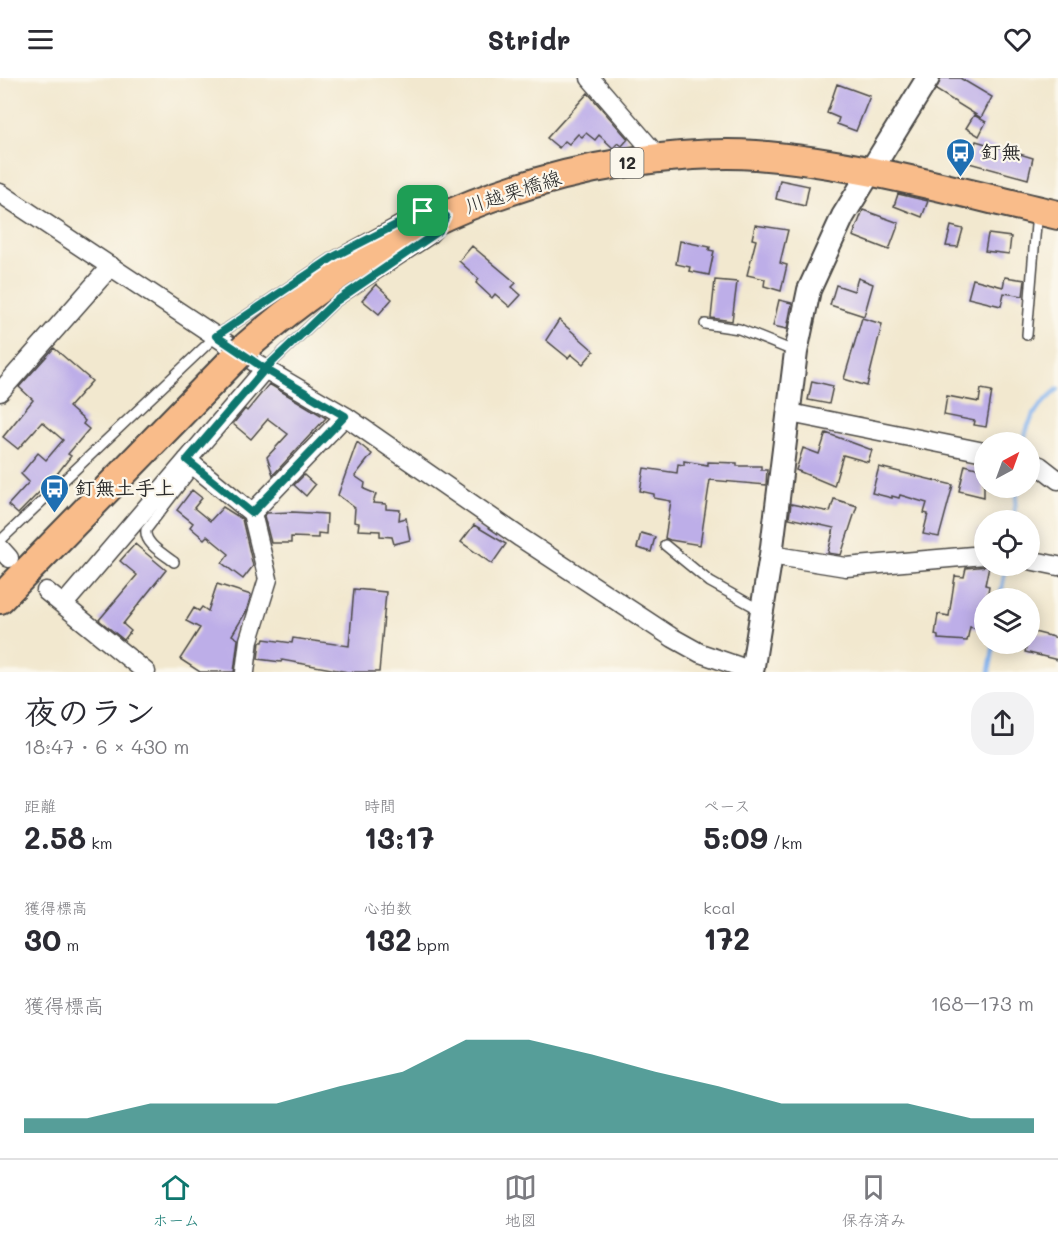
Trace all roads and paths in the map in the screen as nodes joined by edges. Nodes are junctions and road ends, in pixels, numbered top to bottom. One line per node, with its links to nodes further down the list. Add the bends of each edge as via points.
1 (591, 78): 3 (street)
2 (928, 78): 4 (street)
3 (658, 158): 4 (main road, 川越栗橋線 / 12, via 754,155); 7 (main road, 川越栗橋線 / 12, via 565,175 462,206)
4 (869, 171): 6 (main road, 川越栗橋線 / 12); 12 (street, via 821,260 809,290)
5 (0, 193): 8 (street)
6 (1048, 213): 10 (lane)
7 (446, 216): 11 (lane, via 423,211 364,238); 13 (lane, via 431,239 335,302); 30 (main road, 川越栗橋線 / 12, via 414,229 332,279 240,352)
8 (111, 266): 11 (street); 14 (street)
9 (705, 324): 12 (lane, via 739,329)
10 (1027, 335)
11 (216, 336): 13 (street); 23 (lane)
12 (796, 352): 15 (street)
13 (265, 369): 16 (street); 18 (street)
14 (0, 392)
15 (790, 413): 17 (street); 24 (street)
16 (345, 416): 21 (street); 33 (street, via 511,532 673,638 699,653)
17 (974, 451)
18 (187, 460): 21 (street); 26 (lane, via 189,474 145,536); 31 (street)
19 (1040, 466): 20 (street)
20 (1058, 480)
21 (252, 513): 35 (street, via 268,579 249,640)
22 (665, 545): 32 (lane, via 710,582)
23 (3, 549)
24 (771, 555): 25 (street, via 846,567); 32 (street)
25 (974, 556)
26 (174, 562)
27 (1040, 562): 28 (street)
28 (1058, 566)
29 (46, 591): 31 (street)
30 (0, 599)
31 (64, 604): 34 (street)
32 (762, 611): 33 (street)
33 (752, 671)
34 (146, 672)
35 (245, 672)

